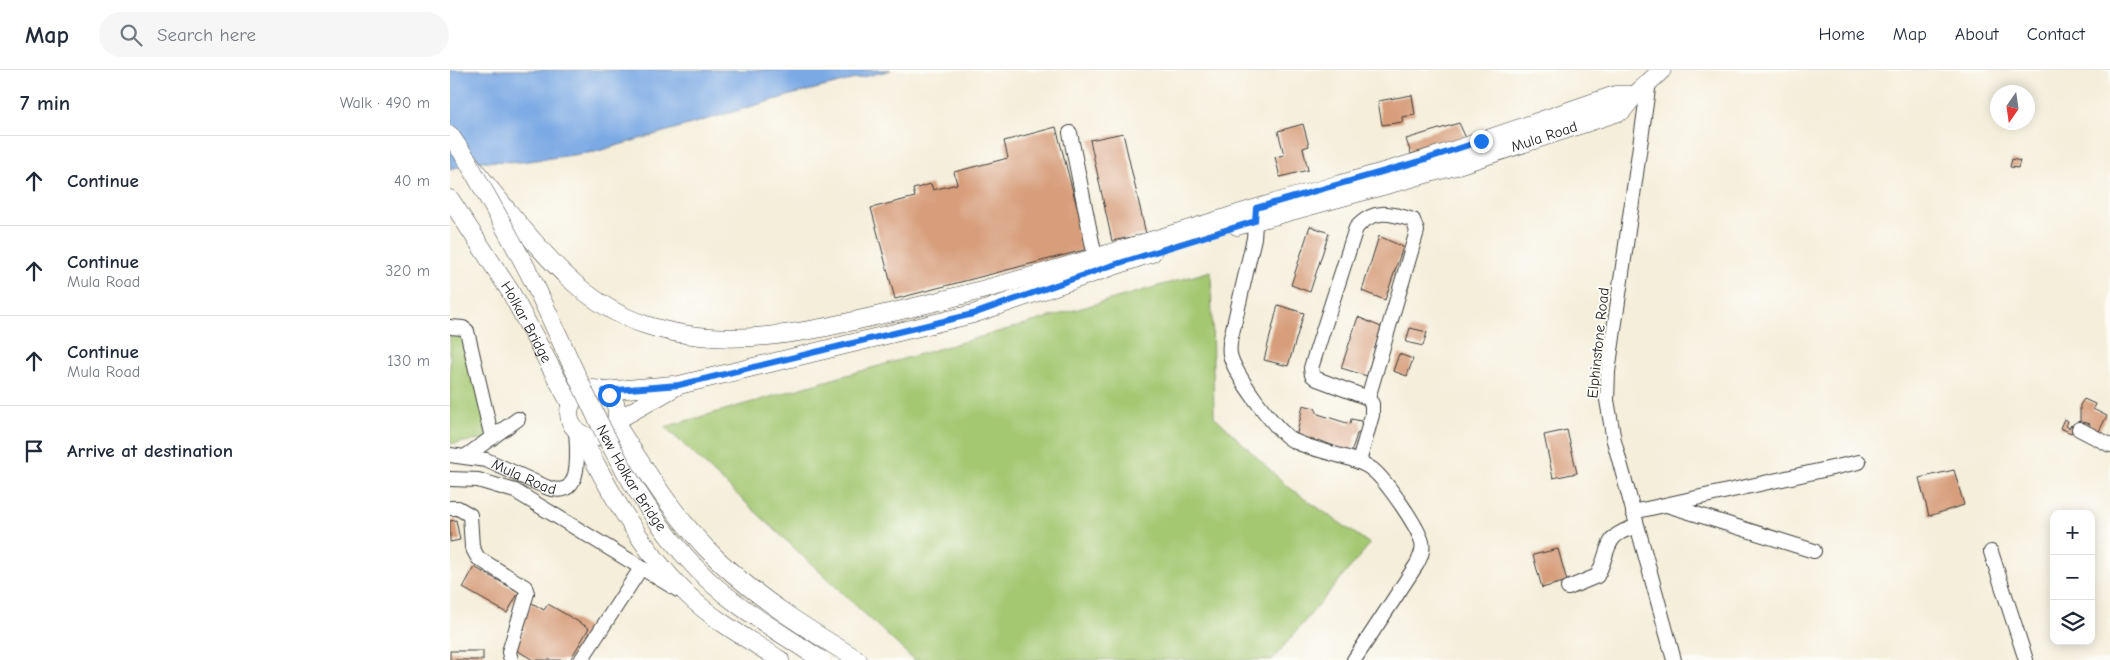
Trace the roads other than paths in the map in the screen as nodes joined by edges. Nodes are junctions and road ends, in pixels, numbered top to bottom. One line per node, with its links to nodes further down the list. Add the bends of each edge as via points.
1 (1662, 70): 2 (main road, Mula Road)
2 (1649, 82): 7 (main road, Mula Road, via 1634,95 1615,95 1483,148); 28 (street, Elphinstone Road, via 1606,400)
3 (1070, 133): 8 (street)
4 (450, 135): 5 (main road, New Holkar Bridge)
5 (468, 162): 9 (main road, New Holkar Bridge, bridge, via 565,276 611,308 646,325 701,336 775,337 926,304); 38 (main road, New Holkar Bridge, bridge, via 533,280 607,441 642,498 682,552 712,584)
6 (450, 198): 14 (main road, Holkar Bridge, via 510,290)
7 (1256, 214): 8 (main road, Mula Road); 23 (street, via 1230,355 1280,432 1294,441)
8 (1097, 264): 9 (main road, Mula Road)
9 (999, 292): 11 (main road, Mula Road, via 973,314)
10 (450, 327): 19 (street, via 467,331)
11 (679, 385): 12 (main road); 16 (main road, Mula Road)
12 (604, 391): 14 (main road, via 584,391); 16 (main road, via 617,406)
13 (1368, 398): 13 (street, via 1317,379 1311,368 1356,228 1364,219 1388,212 1412,220 1417,231); 23 (street, via 1372,404 1372,415)
14 (571, 405): 18 (main road, via 570,418)
15 (518, 419): 19 (street)
16 (616, 421): 18 (main road, via 601,436); 39 (main road, via 652,482 684,524 718,560 772,605)
17 (2079, 429): 20 (street)
18 (579, 432): 22 (street, Mula Road, via 578,469 573,481 563,490 555,491 507,468); 34 (main road, via 622,510 652,553)
19 (492, 438): 22 (street)
20 (2110, 445)
21 (450, 455): 22 (street, Mula Road)
22 (466, 456)
23 (1359, 462): 40 (street, via 1373,469 1400,502 1422,543 1422,549 1417,564)
24 (1859, 462): 26 (street)
25 (450, 479): 32 (street, via 478,480 515,491)
26 (1666, 505): 28 (street); 30 (street)
27 (450, 508): 35 (street, via 458,508 470,515 472,547 478,558 525,587 510,652)
28 (1633, 512): 29 (street, Elphinstone Road)
29 (1637, 527): 33 (street, via 1622,530 1614,537 1597,576); 41 (street, Elphinstone Road)
30 (1814, 551)
31 (1991, 552): 42 (street)
32 (640, 568): 34 (street); 36 (street)
33 (1568, 588)
34 (689, 596): 37 (main road, via 724,624)
35 (512, 660)
36 (581, 660)
37 (780, 660)
38 (822, 660)
39 (858, 660)
40 (1354, 660)
41 (1674, 660)
42 (2026, 660)

